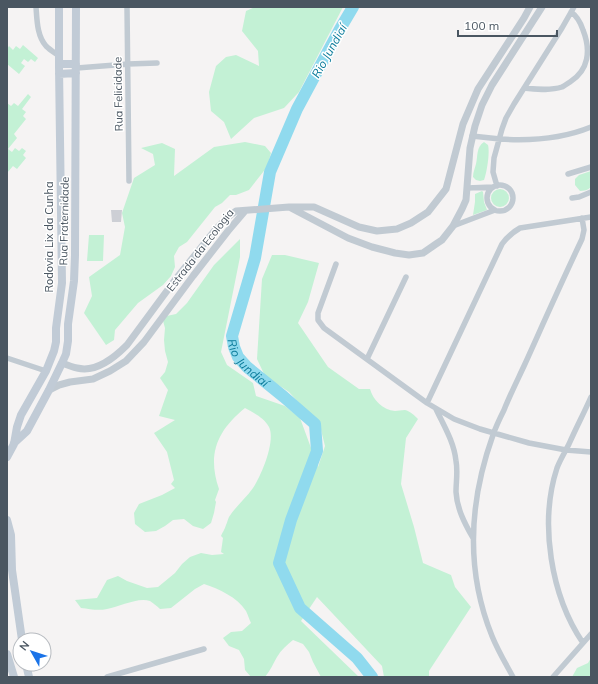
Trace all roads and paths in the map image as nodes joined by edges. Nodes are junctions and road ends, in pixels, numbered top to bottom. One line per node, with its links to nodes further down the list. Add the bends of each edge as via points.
1 (36, 7): 8 (street, via 40,36)
2 (59, 7): 8 (main road, Rodovia Lix da Cunha)
3 (76, 7): 11 (main road, Rua Fraternidade)
4 (127, 7): 10 (street, Rua Felicidade)
5 (530, 7): 24 (street, via 478,89 463,124 446,189 428,212 397,229 376,231 359,228 314,207)
6 (542, 7): 15 (street, via 487,95)
7 (572, 10): 13 (street); 13 (street, via 587,40 588,54 584,67 576,78 562,87 543,90)
8 (59, 60): 11 (main road); 12 (main road, Rodovia Lix da Cunha)
9 (157, 63): 10 (street)
10 (128, 64): 11 (street); 19 (street, Rua Felicidade)
11 (76, 68): 12 (main road); 34 (main road, Rua Fraternidade, via 74,281 68,341)
12 (59, 74): 35 (main road, Rodovia Lix da Cunha, via 62,283 56,342)
13 (524, 88): 16 (street, via 510,111)
14 (591, 127): 16 (street, via 557,137)
15 (472, 136): 16 (street); 21 (street)
16 (500, 139): 20 (street, via 494,165)
17 (591, 167): 18 (street)
18 (568, 174)
19 (129, 181)
20 (495, 187): 21 (street); 25 (street, via 488,192 487,199); 25 (street, via 504,186 510,190 512,197 511,204 506,209)
21 (467, 188): 29 (street, via 466,200)
22 (591, 192): 23 (street)
23 (572, 198)
24 (289, 207): 26 (street); 29 (street, via 348,238 372,247 409,254 423,253 442,240)
25 (495, 210): 29 (street)
26 (245, 211): 34 (street, Estrada da Ecologia, via 236,211 216,230 118,354 103,365 89,368 78,369); 36 (street, Estrada da Ecologia, via 144,342 126,361 93,378 59,385)
27 (591, 217): 28 (street)
28 (582, 218): 38 (street, via 520,228 507,237); 40 (street, via 582,239)
29 (453, 226)
30 (336, 264): 33 (street, via 318,309 318,320 324,328)
31 (406, 277): 33 (street)
32 (7, 358): 35 (street)
33 (367, 359): 38 (street)
34 (62, 363): 35 (main road); 36 (main road, Rua Fraternidade)
35 (46, 371): 36 (main road); 41 (main road, Rodovia Lix da Cunha, via 21,415)
36 (49, 390): 41 (main road, Rua Fraternidade, via 27,430)
37 (591, 397): 42 (street)
38 (427, 403): 39 (street)
39 (436, 409): 40 (street, via 454,419); 46 (street, via 454,448 458,506)
40 (493, 433): 42 (street); 46 (street, via 477,489)
41 (14, 444): 44 (main road, Rodovia Lix da Cunha)
42 (566, 450): 43 (street); 49 (street, via 557,468 551,498 550,544 553,572 560,597)
43 (591, 452)
44 (7, 457)
45 (7, 520): 47 (main road, via 11,535 12,570)
46 (473, 538): 54 (street, via 474,564 483,609 493,637)
47 (21, 632)
48 (591, 634): 49 (street)
49 (583, 643): 55 (street)
50 (204, 649): 53 (street)
51 (7, 654): 52 (main road)
52 (14, 677)
53 (107, 677)
54 (513, 677)
55 (553, 677)

